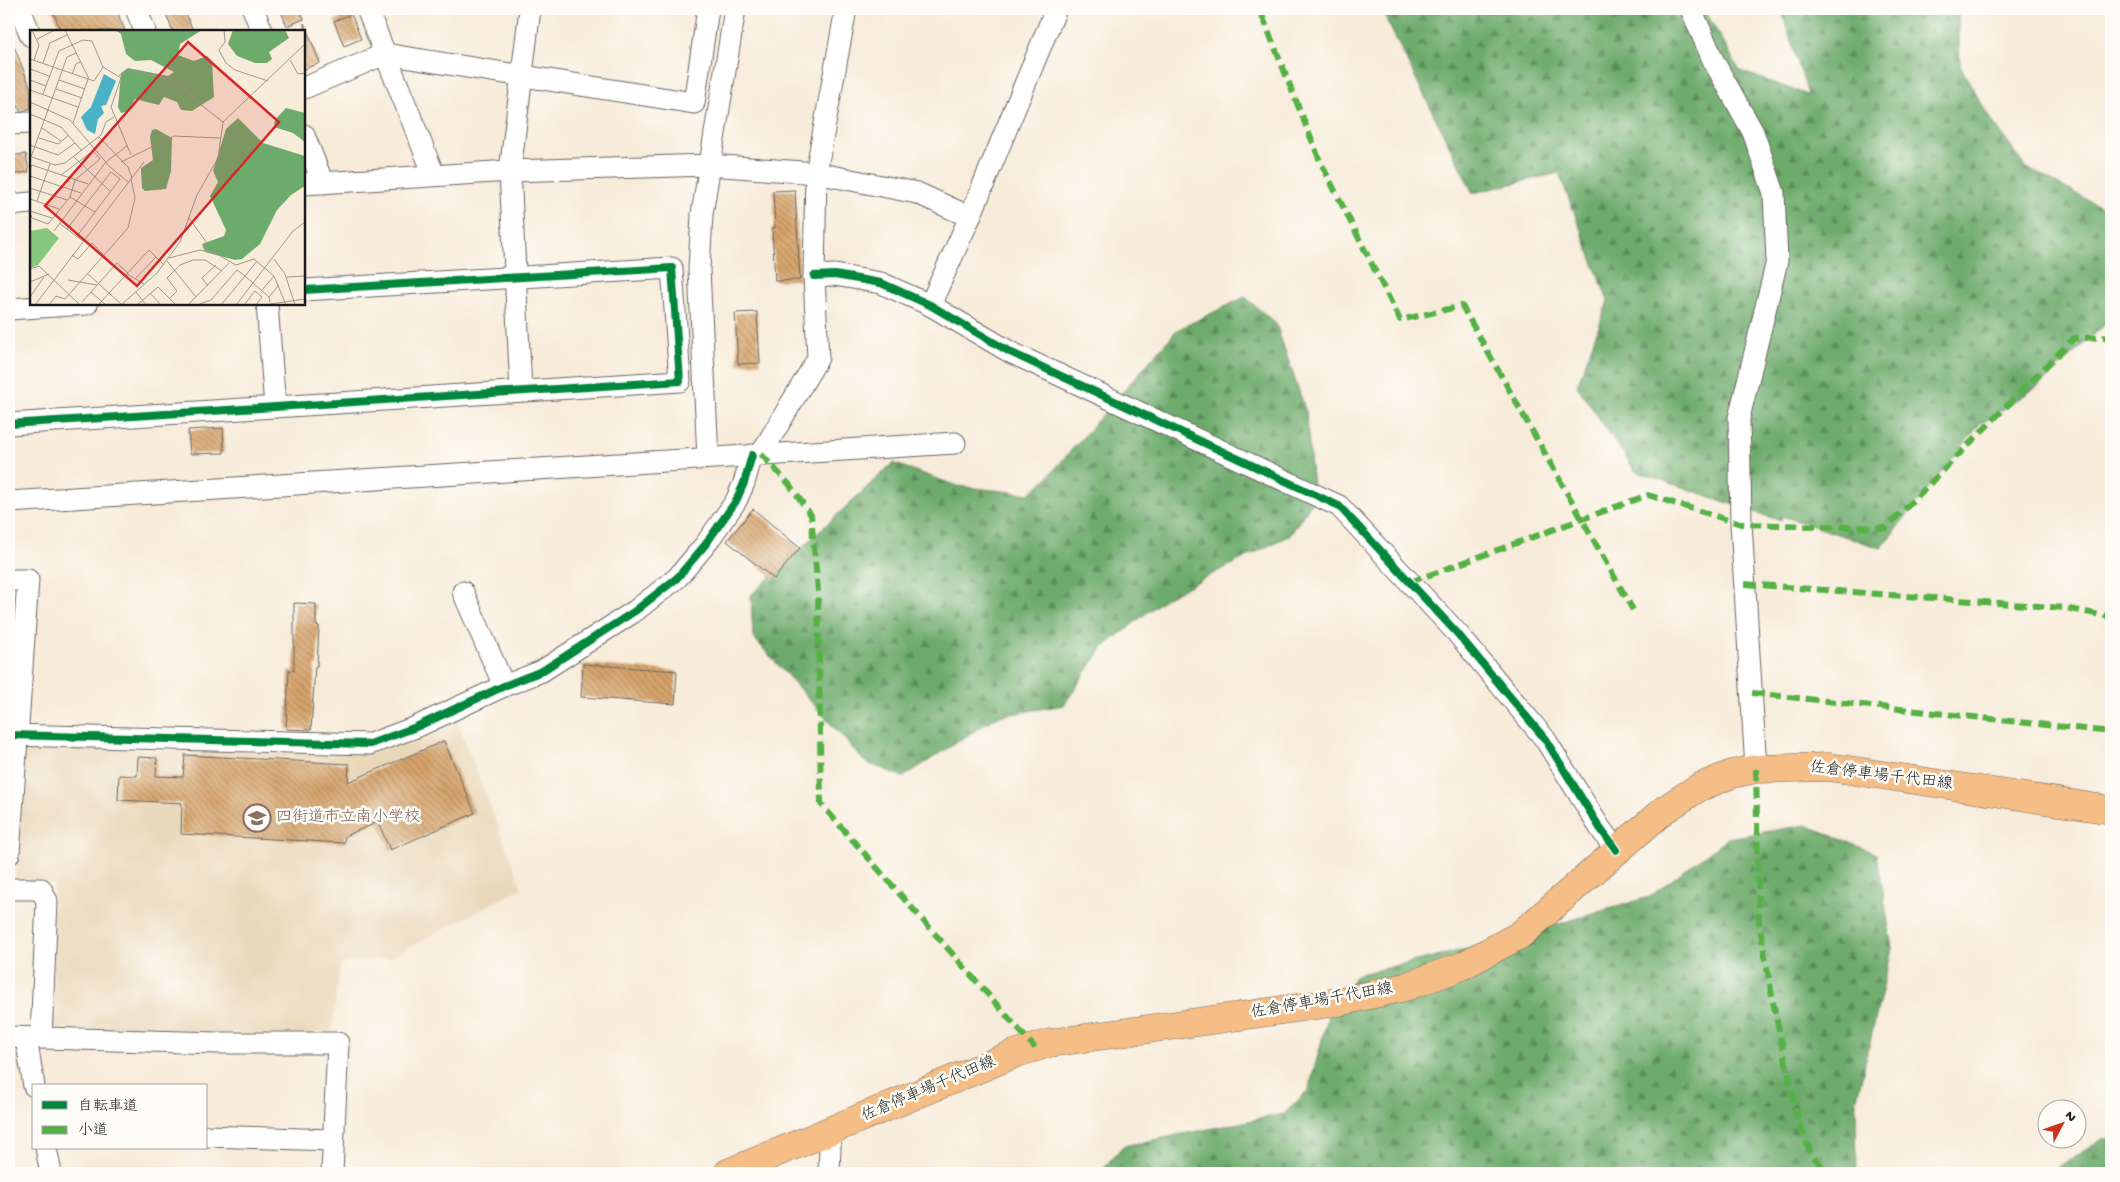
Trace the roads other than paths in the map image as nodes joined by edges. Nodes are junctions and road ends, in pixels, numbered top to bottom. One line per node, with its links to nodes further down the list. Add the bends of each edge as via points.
1 (20, 9): 13 (street)
2 (136, 9): 11 (street)
3 (253, 9): 12 (street)
4 (367, 9): 14 (street)
5 (530, 9): 15 (street)
6 (708, 9): 15 (street, via 694,104)
7 (735, 9): 20 (street)
8 (846, 9): 22 (street)
9 (1056, 9): 27 (street)
10 (1691, 9): 46 (street, via 1714,62 1753,132 1774,193 1777,260 1739,418 1741,524)
11 (145, 30)
12 (262, 30)
13 (30, 34)
14 (385, 54): 15 (street); 16 (street); 23 (street)
15 (522, 77): 21 (street)
16 (305, 88)
17 (30, 123): 18 (street)
18 (9, 124)
19 (305, 140): 24 (street)
20 (710, 165): 21 (street); 22 (street); 40 (street, via 702,214 699,269)
21 (510, 171): 23 (street); 29 (street)
22 (816, 173): 27 (street, via 917,194); 28 (street)
23 (434, 175): 24 (street)
24 (313, 184)
25 (30, 203): 26 (street)
26 (9, 205)
27 (970, 217): 31 (street)
28 (814, 276): 31 (street, via 835,275 881,284); 39 (street, via 818,358)
29 (516, 277): 30 (street); 35 (street); 35 (street, via 672,268 680,381)
30 (305, 290)
31 (930, 304): 48 (street, via 1010,352 1339,506 1457,632 1545,739)
32 (71, 305): 34 (street)
33 (268, 305): 36 (street)
34 (9, 309)
35 (522, 391): 36 (street)
36 (275, 407): 37 (street)
37 (9, 424)
38 (955, 443): 39 (street)
39 (756, 454): 40 (street); 44 (street, via 736,501 677,578 636,611 567,656 542,671)
40 (708, 458): 41 (street)
41 (9, 502)
42 (9, 580): 45 (street, via 28,580)
43 (463, 592): 44 (street)
44 (504, 686): 45 (street, via 416,727 370,744)
45 (13, 735): 49 (street)
46 (1756, 769): 47 (main road, 佐倉停車場千代田線, via 1829,768); 48 (main road, 佐倉停車場千代田線, via 1732,774 1698,788 1664,810)
47 (2111, 810)
48 (1616, 850): 53 (main road, 佐倉停車場千代田線, via 1520,935 1462,966 1404,987 1338,1002 1050,1043 1014,1054)
49 (9, 854)
50 (9, 889): 51 (street, via 41,889 48,901)
51 (25, 1038): 52 (street); 55 (street, via 338,1043)
52 (34, 1084)
53 (827, 1132): 59 (main road, 佐倉停車場千代田線); 60 (street)
54 (208, 1136): 55 (street)
55 (332, 1140): 58 (street)
56 (46, 1150): 57 (street)
57 (51, 1173)
58 (332, 1173)
59 (728, 1173)
60 (829, 1173)

